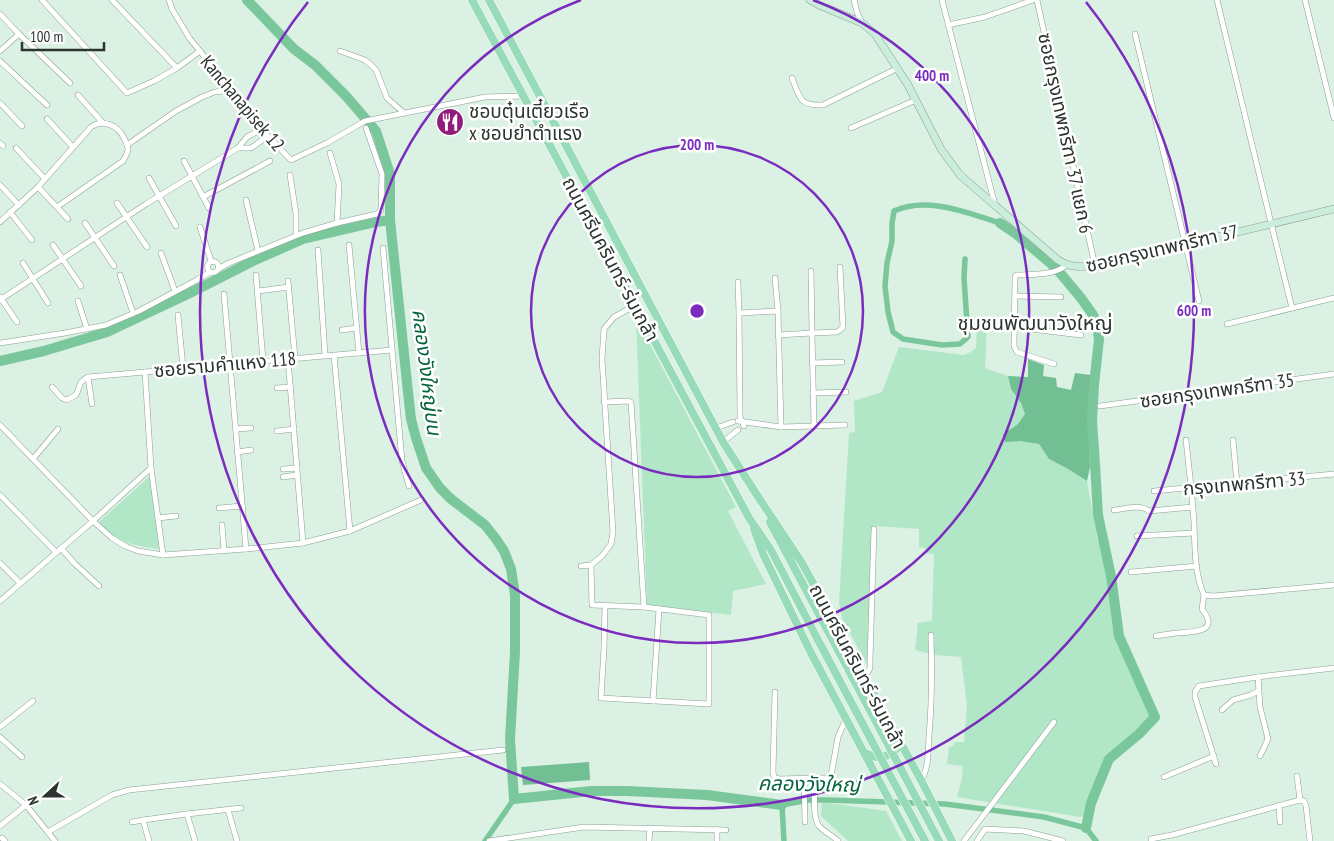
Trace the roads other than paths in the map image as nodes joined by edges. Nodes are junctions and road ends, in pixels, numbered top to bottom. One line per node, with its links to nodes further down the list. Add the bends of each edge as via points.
1 (42, 0): 21 (street, via 128,93)
2 (112, 0): 21 (street)
3 (169, 0): 18 (street, Kanchanapisek 12)
4 (472, 0): 27 (main road, ถนนศรีนครินทร์-ร่มเกล้า)
5 (490, 0): 153 (main road, ถนนศรีนครินทร์-ร่มเกล้า)
6 (810, 0): 13 (street, ซอยกรุงเทพกรีฑา 37)
7 (854, 0): 13 (street)
8 (942, 0): 14 (street)
9 (1035, 0): 14 (street, via 985,17); 86 (street, ซอยกรุงเทพกรีฑา 37 แยก 6)
10 (1217, 0): 68 (street)
11 (1305, 0): 32 (street)
12 (0, 14): 15 (street)
13 (862, 23): 22 (street, ซอยกรุงเทพกรีฑา 37)
14 (948, 25): 58 (street)
15 (19, 34): 17 (street); 24 (street)
16 (1135, 34): 75 (street)
17 (0, 51)
18 (200, 51): 21 (street); 25 (street, Kanchanapisek 12)
19 (340, 51): 31 (street, via 371,65 387,98)
20 (0, 61): 30 (street)
21 (177, 68)
22 (898, 68): 23 (street, via 823,105 804,103); 28 (street, ซอยกรุงเทพกรีฑา 37)
23 (792, 78)
24 (70, 83)
25 (232, 90): 38 (street, Kanchanapisek 12); 40 (street, via 216,92 185,106)
26 (78, 95): 34 (street)
27 (523, 96): 31 (street, via 484,97); 108 (main road, ถนนศรีนครินทร์-ร่มเกล้า)
28 (916, 100): 37 (street); 58 (street, ซอยกรุงเทพกรีฑา 37, via 949,162)
29 (0, 103): 35 (street)
30 (47, 105)
31 (404, 113): 39 (street, Kanchanapisek 12, via 365,121 292,160)
32 (1334, 118)
33 (47, 119): 41 (street)
34 (103, 123): 40 (street, via 117,128); 41 (street, via 91,127)
35 (22, 126)
36 (366, 128): 67 (street, via 382,174 381,210 374,215)
37 (851, 128)
38 (262, 129): 39 (street, Kanchanapisek 12); 43 (street, via 247,137)
39 (268, 136): 43 (street, via 251,148)
40 (127, 144): 59 (street, via 123,161)
41 (73, 147): 50 (street)
42 (16, 148): 50 (street)
43 (238, 148): 48 (street)
44 (330, 153): 67 (street, via 339,184)
45 (184, 161): 48 (street)
46 (270, 161): 54 (street)
47 (290, 175): 71 (street)
48 (192, 176): 53 (street); 54 (street)
49 (149, 178): 53 (street)
50 (45, 179): 52 (street)
51 (0, 185): 57 (street)
52 (38, 187): 57 (street); 59 (street)
53 (159, 196): 63 (street); 69 (street)
54 (204, 197): 60 (street)
55 (246, 200): 80 (street)
56 (117, 203): 63 (street)
57 (19, 205): 62 (street)
58 (995, 206): 88 (street, ซอยกรุงเทพกรีฑา 37)
59 (57, 207): 64 (street)
60 (209, 208)
61 (1334, 209): 68 (street, ซอยกรุงเทพกรีฑา 37)
62 (10, 212): 65 (street); 73 (street)
63 (126, 217): 72 (street); 77 (street)
64 (68, 219)
65 (0, 222)
66 (85, 223): 72 (street)
67 (337, 223): 71 (street)
68 (1271, 223): 75 (street, ซอยกรุงเทพกรีฑา 37); 109 (street)
69 (176, 226)
70 (200, 228): 83 (street)
71 (296, 235): 80 (street)
72 (95, 238): 82 (street); 85 (street)
73 (32, 240)
74 (53, 244): 82 (street)
75 (1185, 244): 86 (street, ซอยกรุงเทพกรีฑา 37); 106 (street)
76 (349, 245): 117 (street)
77 (147, 247)
78 (383, 248): 124 (street)
79 (318, 250): 126 (street)
80 (258, 251): 89 (street)
81 (161, 253): 98 (street)
82 (63, 258): 94 (street); 97 (street)
83 (211, 261): 89 (street, via 215,261); 91 (street, via 207,264)
84 (23, 263): 94 (street)
85 (114, 266)
86 (1095, 266): 88 (street, ซอยกรุงเทพกรีฑา 37)
87 (840, 267): 120 (street, via 842,328 837,332)
88 (1064, 267): 101 (street, via 1045,274 1016,275)
89 (218, 269): 91 (street)
90 (810, 271): 120 (street)
91 (210, 272): 98 (street)
92 (120, 275): 111 (street)
93 (256, 275): 99 (street)
94 (32, 278): 103 (street); 107 (street)
95 (775, 278): 110 (street)
96 (738, 282): 112 (street)
97 (81, 286)
98 (175, 291): 111 (street)
99 (258, 291): 128 (street, via 289,284); 130 (street)
100 (224, 294): 134 (street)
101 (1015, 296): 102 (street); 116 (street)
102 (1061, 297)
103 (0, 298): 114 (street)
104 (1334, 298): 109 (street)
105 (78, 300): 118 (street)
106 (1199, 301)
107 (48, 303)
108 (636, 305): 144 (street, via 614,316 604,330); 183 (main road, ถนนศรีนครินทร์-ร่มเกล้า)
109 (1292, 308): 115 (street)
110 (778, 311): 112 (street); 121 (street)
111 (133, 313): 118 (street)
112 (739, 313): 148 (street)
113 (178, 315): 135 (street)
114 (17, 322)
115 (1227, 324)
116 (1014, 327): 122 (street); 133 (street, via 1017,352)
117 (357, 328): 119 (street); 125 (street)
118 (86, 329): 123 (street)
119 (342, 330)
120 (812, 333): 121 (street); 132 (street)
121 (778, 335): 151 (street)
122 (1081, 335)
123 (0, 342)
124 (392, 350): 125 (street, ซอยรามคำแหง 118); 171 (street, via 402,461)
125 (359, 353): 127 (street, ซอยรามคำแหง 118)
126 (325, 355): 127 (street, ซอยรามคำแหง 118); 128 (street, ซอยรามคำแหง 118)
127 (334, 355): 187 (street)
128 (295, 358): 129 (street, ซอยรามคำแหง 118)
129 (288, 359): 130 (street, ซอยรามคำแหง 118); 140 (street)
130 (263, 361): 134 (street, ซอยรามคำแหง 118)
131 (842, 362): 132 (street)
132 (812, 363): 143 (street)
133 (1054, 364)
134 (230, 365): 135 (street, ซอยรามคำแหง 118); 156 (street)
135 (183, 368): 136 (street, ซอยรามคำแหง 118)
136 (145, 372): 138 (street); 164 (street, ซอยรามคำแหง 118)
137 (1334, 374): 146 (street, ซอยกรุงเทพกรีฑา 35)
138 (88, 377): 139 (street, via 82,380 76,395 67,400); 145 (street)
139 (52, 387)
140 (290, 387): 141 (street); 155 (street)
141 (277, 388)
142 (846, 392): 143 (street)
143 (813, 393): 150 (street)
144 (604, 402): 196 (street, via 613,532 611,544); 206 (street, via 631,402)
145 (92, 404)
146 (1100, 406)
147 (0, 425): 163 (street)
148 (739, 425): 151 (street, via 749,422); 153 (street); 160 (street)
149 (845, 425): 150 (street)
150 (814, 426): 151 (street)
151 (781, 427)
152 (251, 428): 156 (street)
153 (716, 428): 160 (main road, ถนนศรีนครินทร์-ร่มเกล้า)
154 (58, 429): 163 (street)
155 (294, 429): 157 (street); 165 (street)
156 (236, 430): 162 (street)
157 (277, 431)
158 (1186, 440): 172 (street)
159 (1233, 440): 170 (street)
160 (723, 442): 175 (main road, ถนนศรีนครินทร์-ร่มเกล้า)
161 (251, 450): 162 (street)
162 (238, 452): 177 (street)
163 (33, 459): 184 (street)
164 (151, 468): 182 (street, ซอยรามคำแหง 118); 184 (street)
165 (297, 468): 166 (street); 168 (street)
166 (283, 469)
167 (1334, 474): 170 (street, กรุงเทพกรีฑา 33)
168 (297, 475): 169 (street); 190 (street)
169 (283, 477)
170 (1237, 483): 172 (street, กรุงเทพกรีฑา 33)
171 (409, 486)
172 (1191, 488): 173 (street, กรุงเทพกรีฑา 33); 178 (street)
173 (1154, 491)
174 (0, 495): 192 (street)
175 (757, 495): 212 (main road, ถนนศรีนครินทร์-ร่มเกล้า, via 802,563); 262 (main road, ถนนศรีนครินทร์-ร่มเกล้า, bridge)
176 (421, 500): 187 (street)
177 (242, 506): 179 (street); 191 (street)
178 (1193, 507): 180 (street); 188 (street)
179 (219, 508)
180 (1114, 510)
181 (176, 516): 182 (street)
182 (158, 518): 194 (street, ซอยรามคำแหง 118)
183 (749, 518): 218 (main road, ถนนศรีนครินทร์-ร่มเกล้า, via 786,602); 261 (main road, ถนนศรีนครินทร์-ร่มเกล้า, bridge, via 771,550)
184 (93, 521): 192 (street); 194 (street, via 125,546)
185 (222, 525): 193 (street)
186 (874, 529): 212 (street, via 870,668)
187 (350, 531): 190 (street)
188 (1194, 532): 189 (street); 198 (street)
189 (1138, 536)
190 (303, 542): 191 (street)
191 (246, 549): 193 (street)
192 (58, 550): 200 (street); 202 (street)
193 (224, 551): 194 (street)
194 (163, 555)
195 (0, 563): 200 (street)
196 (591, 565): 197 (street); 205 (street, via 592,605)
197 (581, 566)
198 (1197, 566): 199 (street); 203 (street)
199 (1131, 572)
200 (20, 583): 204 (street)
201 (1334, 585): 203 (street)
202 (99, 586)
203 (1204, 595): 209 (street, via 1202,609 1208,618 1205,628)
204 (0, 600)
205 (605, 606): 206 (street); 216 (street, via 601,698)
206 (644, 607): 207 (street)
207 (659, 609): 216 (street); 216 (street, via 709,615 709,704)
208 (931, 635): 233 (street, via 932,694 927,765)
209 (1156, 636)
210 (1334, 668): 211 (street)
211 (1258, 677): 213 (street); 225 (street, via 1205,684 1197,688 1195,697)
212 (865, 678): 221 (main road, ถนนศรีนครินทร์-ร่มเกล้า)
213 (1258, 691): 217 (street, via 1233,700); 226 (street, via 1268,739)
214 (774, 692): 232 (street, via 773,774 779,780)
215 (33, 701): 220 (street)
216 (653, 701)
217 (1222, 710)
218 (846, 719): 224 (main road, ถนนศรีนครินทร์-ร่มเกล้า); 231 (street, via 838,737 831,776)
219 (1054, 722): 264 (street)
220 (0, 727)
221 (896, 736): 224 (main road, via 894,752 877,758); 233 (main road, ถนนศรีนครินทร์-ร่มเกล้า)
222 (0, 737): 227 (street)
223 (503, 750): 249 (street, via 129,790 112,795)
224 (865, 753): 260 (main road, ถนนศรีนครินทร์-ร่มเกล้า)
225 (1214, 756): 228 (street); 230 (street)
226 (1260, 756)
227 (22, 757)
228 (1216, 764)
229 (1297, 776): 235 (street)
230 (1164, 777)
231 (815, 780): 232 (street); 259 (street, via 815,820)
232 (805, 781): 242 (street)
233 (921, 781): 263 (main road, ถนนศรีนครินทร์-ร่มเกล้า)
234 (0, 784): 236 (street)
235 (1300, 800): 237 (street); 267 (street, via 1306,806)
236 (26, 805): 245 (street); 249 (street)
237 (1279, 805): 244 (street); 250 (street)
238 (241, 808): 239 (street)
239 (228, 810): 240 (street); 255 (street)
240 (187, 814): 241 (street); 254 (street)
241 (143, 820): 243 (street); 253 (street)
242 (805, 820)
243 (132, 822)
244 (1280, 822)
245 (0, 826)
246 (650, 828): 247 (street); 251 (street, via 584,827); 257 (street)
247 (717, 829): 248 (street); 258 (street)
248 (726, 830)
249 (48, 832): 252 (street)
250 (1151, 839)
251 (494, 840): 256 (street)
252 (55, 841)
253 (149, 841)
254 (195, 841)
255 (237, 841)
256 (489, 841)
257 (650, 841)
258 (717, 841)
259 (838, 841)
260 (911, 841)
261 (925, 841)
262 (939, 841)
263 (952, 841)
264 (964, 841)
265 (977, 841): 266 (street, via 986,829 1024,831)
266 (1063, 841)
267 (1310, 841)

